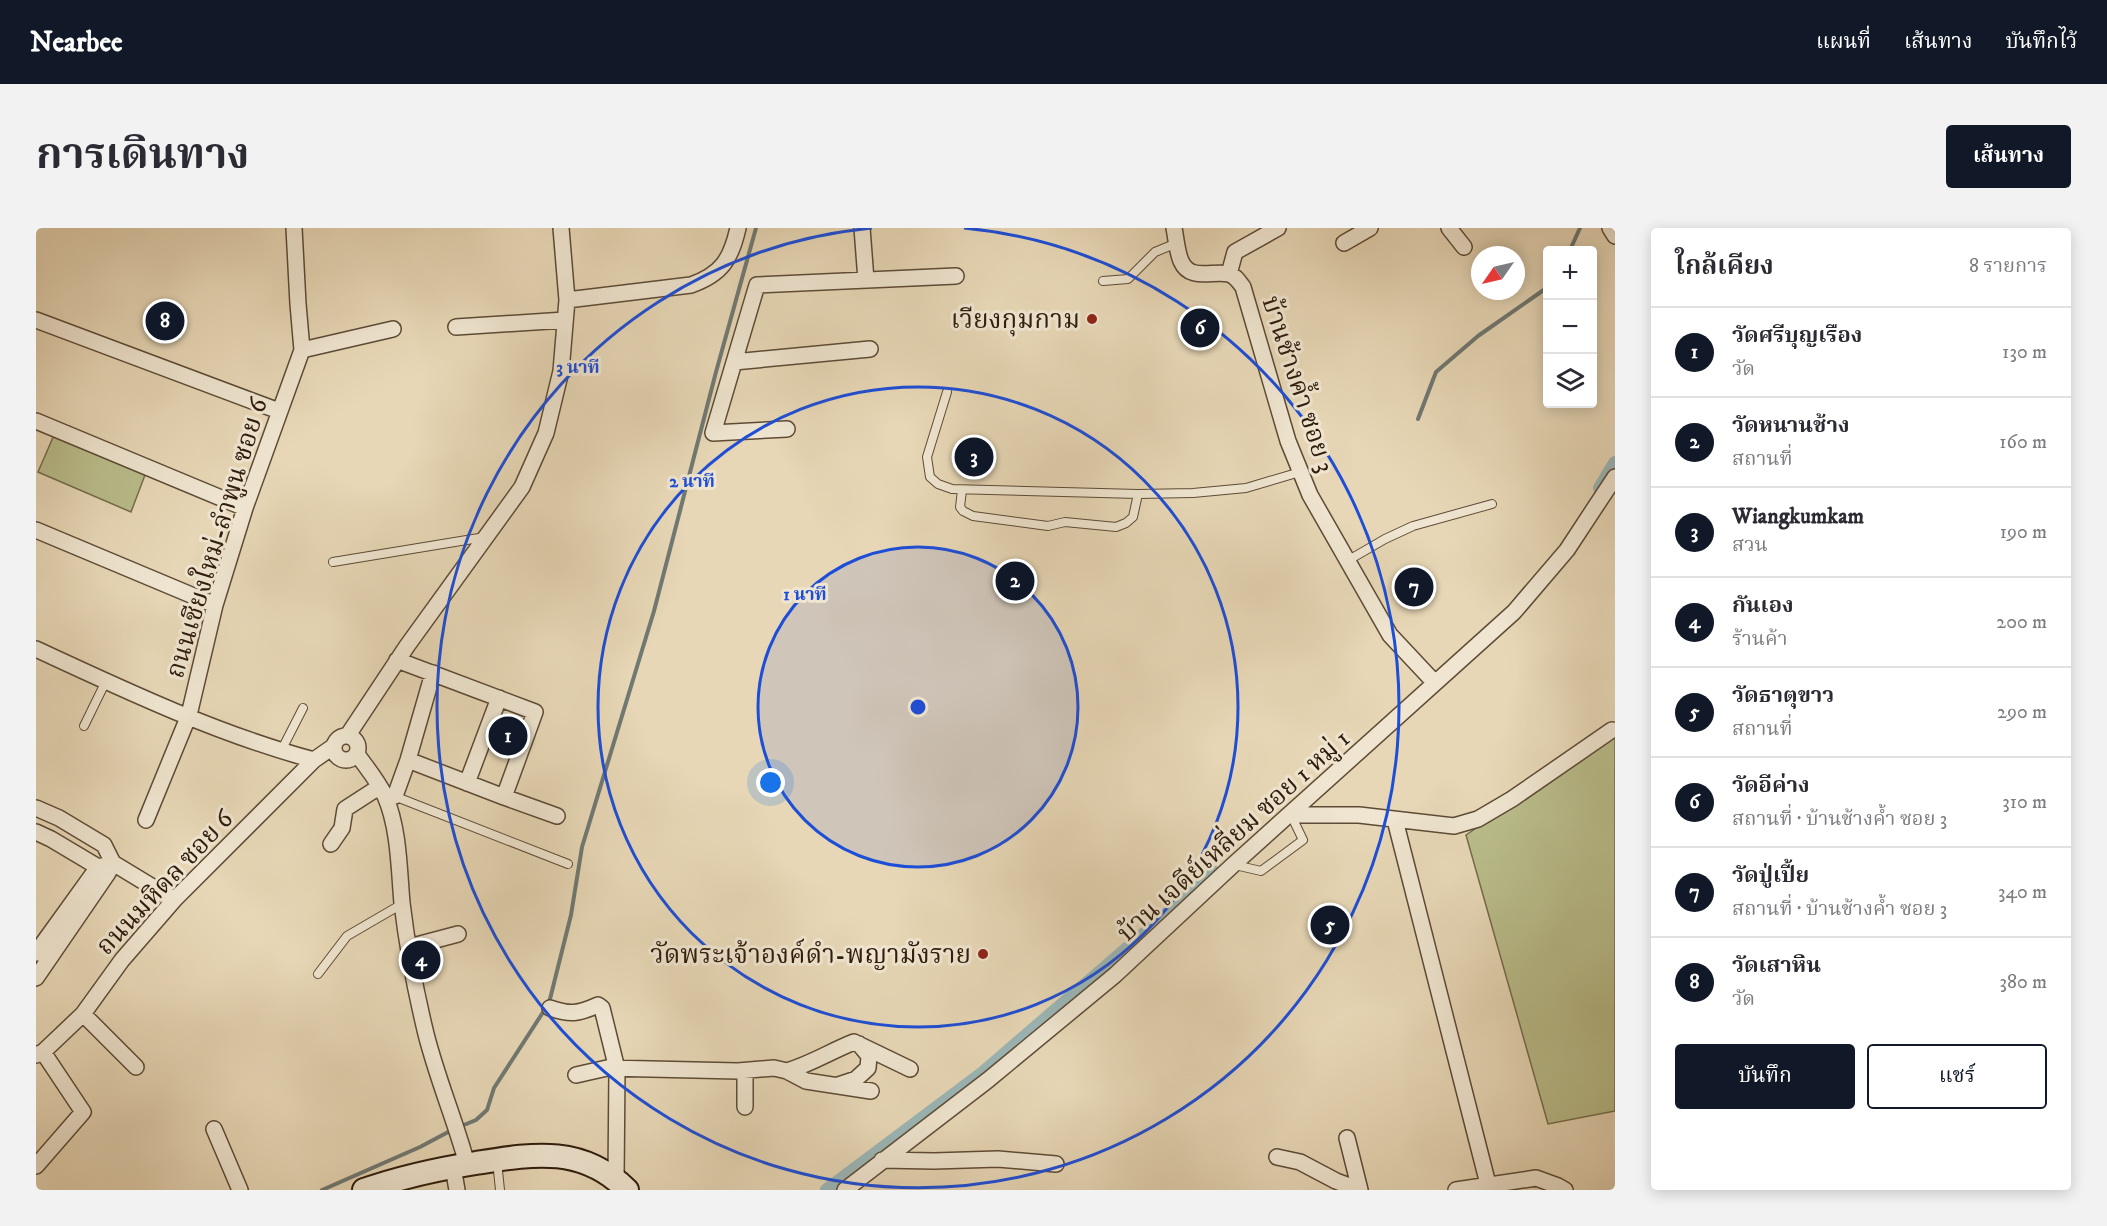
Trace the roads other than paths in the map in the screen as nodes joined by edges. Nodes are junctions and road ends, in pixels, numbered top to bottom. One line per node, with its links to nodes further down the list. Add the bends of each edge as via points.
1 (294, 228): 23 (street, ถนนเชียงใหม่-ลำพูน ซอย 6)
2 (561, 228): 17 (street)
3 (738, 228): 17 (street, via 724,264 704,280 691,285)
4 (862, 228): 15 (street)
5 (1278, 228): 13 (street, via 1235,252)
6 (1370, 228): 11 (street)
7 (1449, 228): 12 (street)
8 (1610, 228): 10 (street)
9 (1176, 236): 13 (street, บ้านช้างค้ำ ซอย 3, via 1181,261 1191,272); 16 (lane, via 1128,279)
10 (1615, 236)
11 (1344, 243)
12 (1464, 247)
13 (1229, 274): 29 (street, บ้านช้างค้ำ ซอย 3, via 1243,287)
14 (956, 276): 15 (street)
15 (866, 280): 24 (street, via 757,285)
16 (1102, 281)
17 (567, 300): 19 (street)
18 (36, 320): 26 (street)
19 (565, 320): 20 (street); 36 (street, via 561,371 546,433 522,487)
20 (456, 327)
21 (393, 329): 23 (street)
22 (870, 349): 24 (street)
23 (302, 350): 26 (street, ถนนเชียงใหม่-ลำพูน ซอย 6)
24 (734, 362): 28 (street, via 713,434)
25 (947, 392): 31 (lane, via 927,457 930,477 938,484)
26 (279, 411): 34 (street, ถนนเชียงใหม่-ลำพูน ซอย 6)
27 (36, 421): 34 (street)
28 (787, 429)
29 (1300, 472): 32 (lane, via 1246,488); 37 (street, บ้านช้างค้ำ ซอย 3)
30 (1615, 477): 43 (street, บ้าน เจดีย์เหลี่ยม ซอย 1 หมู่ 1, via 1567,550 1514,612)
31 (962, 490): 32 (lane); 32 (lane, via 960,507 966,514 1048,526 1065,522 1116,526 1126,523 1133,517)
32 (1138, 494)
33 (1492, 504): 37 (lane, via 1413,526)
34 (245, 508): 39 (street, ถนนเชียงใหม่-ลำพูน ซอย 6)
35 (36, 530): 39 (street)
36 (487, 537): 38 (lane); 41 (street)
37 (1347, 561): 43 (street, บ้านช้างค้ำ ซอย 3, via 1390,635)
38 (333, 562)
39 (215, 605): 47 (street, ถนนเชียงใหม่-ลำพูน ซอย 6)
40 (36, 649): 44 (street)
41 (397, 660): 42 (street); 50 (street)
42 (433, 674): 45 (street); 55 (street)
43 (1432, 679): 60 (street, บ้าน เจดีย์เหลี่ยม ซอย 1 หมู่ 1)
44 (106, 681): 47 (street); 48 (lane)
45 (499, 698): 56 (street); 58 (street, via 536,712)
46 (303, 708): 52 (lane)
47 (189, 715): 52 (street); 62 (street, ถนนเชียงใหม่-ลำพูน ซอย 6)
48 (84, 726)
49 (1612, 730): 63 (street, via 1478,819 1454,826)
50 (348, 735): 51 (street, via 339,738); 53 (street, via 358,744)
51 (334, 746): 53 (street, via 337,755 345,760); 54 (street, ถนนมหิดล ซอย 6)
52 (280, 751): 54 (street)
53 (357, 754): 57 (street)
54 (314, 760): 69 (street, ถนนมหิดล ซอย 6)
55 (408, 760): 56 (street); 57 (street)
56 (467, 783): 58 (street)
57 (386, 792): 65 (street, via 345,809 342,828); 66 (lane); 70 (street)
58 (504, 796): 61 (street)
59 (36, 808): 67 (street, via 104,845)
60 (1291, 815): 63 (street, via 1359,815); 68 (street, บ้าน เจดีย์เหลี่ยม ซอย 1 หมู่ 1); 68 (lane, via 1303,840 1262,872)
61 (557, 816)
62 (146, 820)
63 (1395, 820): 98 (street)
64 (36, 832): 67 (street)
65 (332, 844)
66 (568, 864)
67 (105, 865): 69 (street); 73 (street); 75 (street, via 108,873)
68 (1233, 865): 94 (street, บ้าน เจดีย์เหลี่ยม ซอย 1 หมู่ 1, via 1115,975 988,1080)
69 (174, 900): 77 (street, ถนนมหิดล ซอย 6, via 122,960)
70 (402, 904): 72 (street); 74 (lane, via 347,936)
71 (458, 934): 72 (street)
72 (409, 947): 92 (street, via 426,1034 456,1122)
73 (36, 953)
74 (318, 974)
75 (36, 978)
76 (550, 1008): 81 (street, via 572,1014 600,1006)
77 (83, 1014): 79 (street, ถนนมหิดล ซอย 6); 80 (street)
78 (859, 1044): 82 (street); 84 (street, via 854,1042); 86 (street, via 869,1056 868,1068 856,1079)
79 (39, 1054): 96 (street, via 83,1112)
80 (136, 1067)
81 (617, 1069): 83 (street); 85 (street); 99 (street)
82 (910, 1069)
83 (745, 1071): 84 (street); 88 (street)
84 (787, 1071): 86 (street, via 806,1081)
85 (576, 1075)
86 (836, 1086): 87 (street)
87 (871, 1091)
88 (745, 1107)
89 (214, 1129): 100 (street)
90 (1347, 1138): 91 (street, via 1360,1190 1300,1162)
91 (1277, 1157)
92 (461, 1160): 93 (street); 97 (street); 102 (street)
93 (497, 1160): 99 (street, via 537,1154 560,1156 597,1167); 103 (lane)
94 (882, 1160): 95 (street, via 998,1159); 104 (street, บ้าน เจดีย์เหลี่ยม ซอย 1 หมู่ 1)
95 (1056, 1164)
96 (36, 1166)
97 (402, 1184): 101 (street)
98 (1488, 1184): 105 (street); 106 (street, via 1536,1178)
99 (622, 1185)
100 (240, 1190)
101 (364, 1190)
102 (457, 1190)
103 (500, 1190)
104 (845, 1190)
105 (1456, 1190)
106 (1565, 1190)

